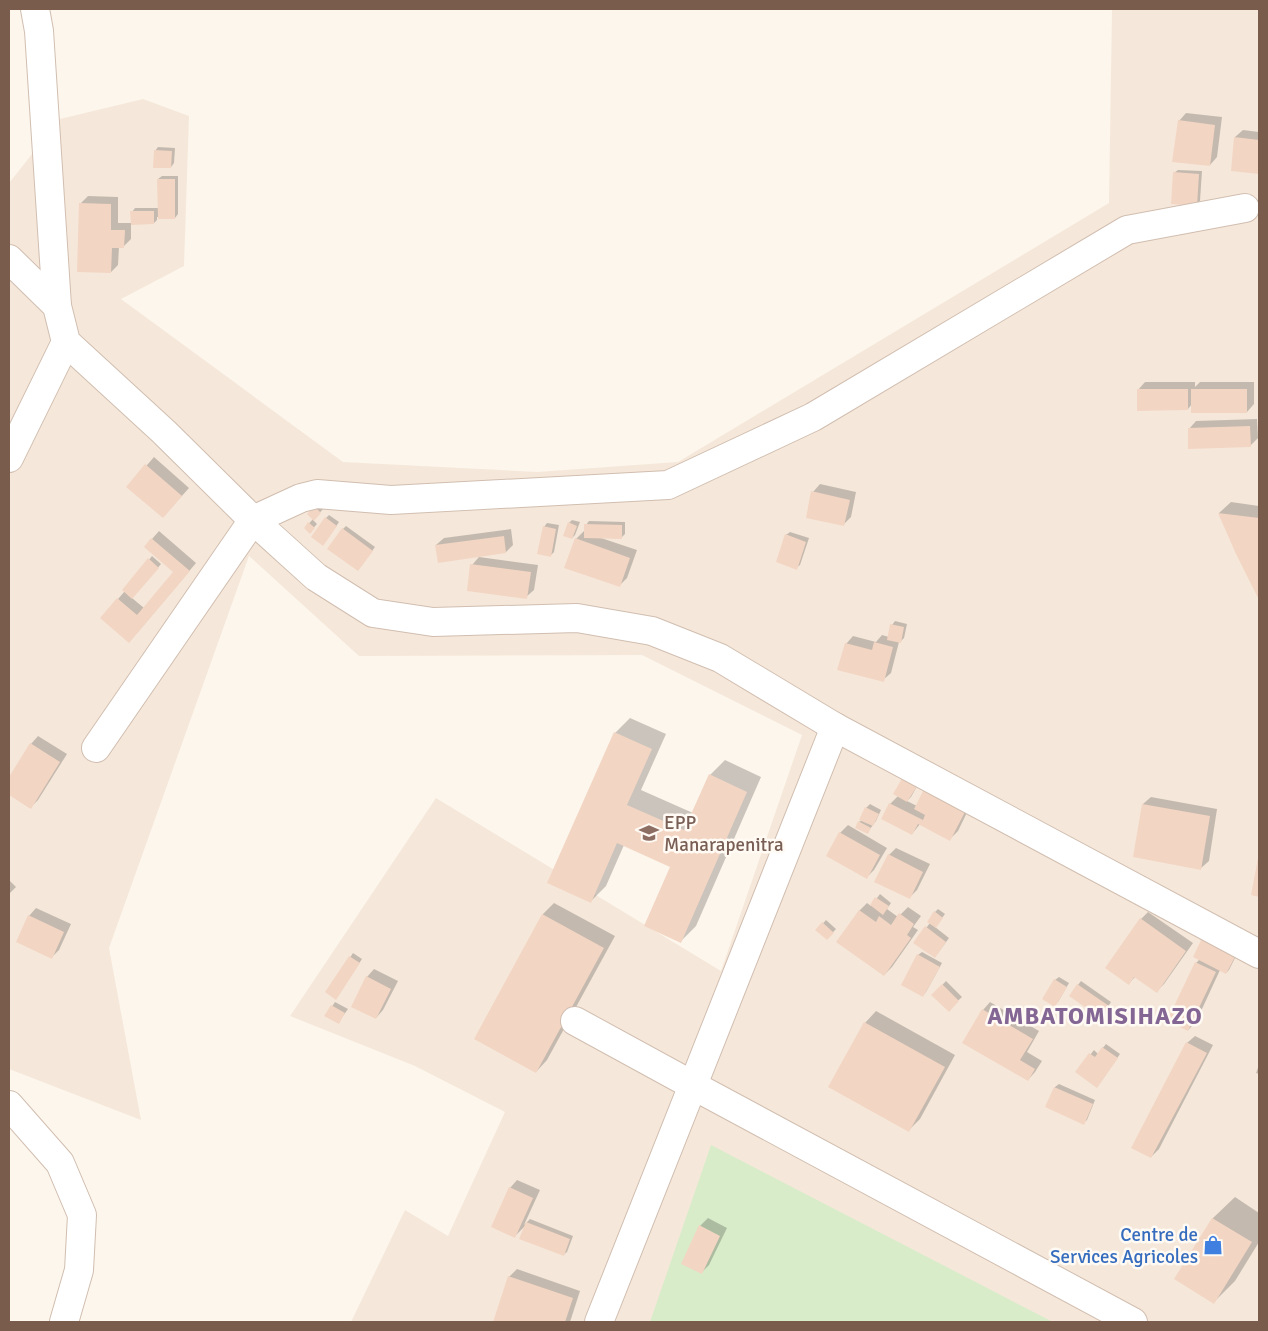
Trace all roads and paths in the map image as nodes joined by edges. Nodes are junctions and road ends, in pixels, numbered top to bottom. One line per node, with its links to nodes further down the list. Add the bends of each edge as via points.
1 (34, 9): 4 (street, via 39,31)
2 (1245, 208): 7 (street, via 1126,230 813,417 668,484 391,500 317,494)
3 (9, 259): 4 (street)
4 (57, 306): 5 (street)
5 (66, 342): 6 (street); 7 (street)
6 (9, 458)
7 (253, 520): 8 (street, via 316,577 373,613 433,622 577,618 652,630 720,658); 9 (street)
8 (835, 727): 10 (street); 12 (street)
9 (96, 748)
10 (1259, 954)
11 (575, 1021): 12 (street)
12 (694, 1086): 15 (street); 16 (street)
13 (9, 1105): 14 (street, via 60,1163 82,1215 79,1270)
14 (64, 1322)
15 (599, 1322)
16 (1132, 1322)

